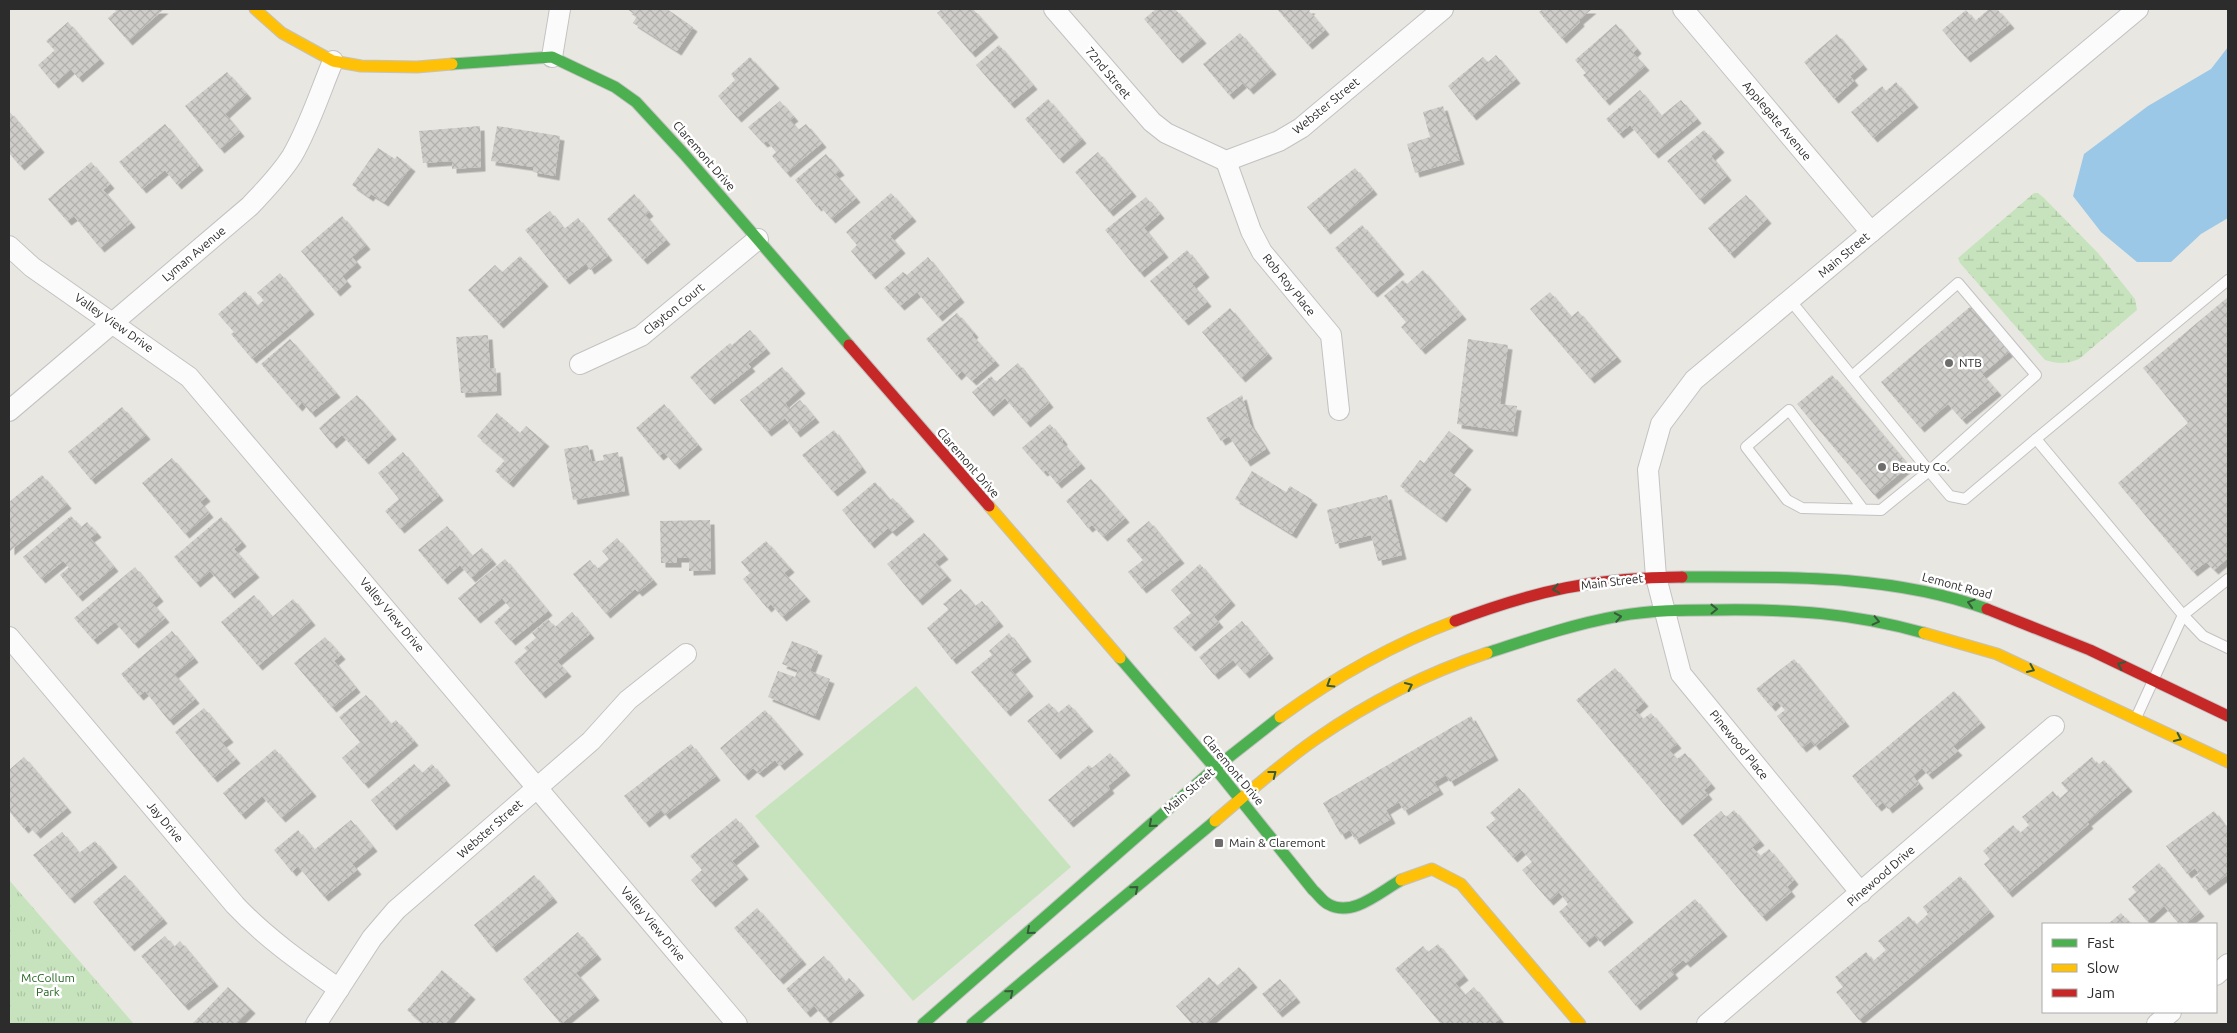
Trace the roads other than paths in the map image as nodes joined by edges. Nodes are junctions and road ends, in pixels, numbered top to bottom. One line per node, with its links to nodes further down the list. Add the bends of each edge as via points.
1 (255, 9): 8 (main road, Claremont Drive, via 282,33)
2 (560, 9): 7 (street)
3 (1054, 9): 9 (street, 72nd Street, via 1143,113 1166,133)
4 (1443, 9): 9 (street, Webster Street, via 1301,128 1279,141)
5 (1683, 9): 10 (street, Applegate Avenue)
6 (2138, 9): 10 (street, Main Street)
7 (552, 57): 8 (main road, Claremont Drive, via 417,67 361,66); 11 (main road, Claremont Drive, via 593,74 636,102)
8 (333, 61): 15 (street, Lyman Avenue, via 296,149 268,188)
9 (1226, 161): 18 (street, Rob Roy Place, via 1251,231 1262,252 1331,335)
10 (1871, 232): 14 (street, Main Street)
11 (758, 239): 16 (street, Clayton Court, via 641,336); 35 (main road, Claremont Drive)
12 (9, 246): 15 (street, Valley View Drive, via 32,266)
13 (2228, 280): 20 (lane)
14 (1790, 300): 17 (lane); 23 (street, Main Street, via 1694,380 1662,424 1648,470)
15 (113, 322): 19 (street, Lyman Avenue); 36 (street, Valley View Drive, via 189,376)
16 (580, 364)
17 (1852, 376): 21 (lane); 21 (lane, via 1958,283 2036,374)
18 (1339, 410)
19 (9, 411)
20 (2036, 439): 21 (lane, via 1965,499 1950,496); 26 (lane)
21 (1929, 471): 22 (lane, via 1882,510)
22 (1863, 510): 22 (lane, via 1802,508 1787,500 1746,447 1789,410)
23 (1656, 577): 25 (street, Pinewood Place); 30 (main road, Lemont Road, one-way to 23, via 1995,610 1943,594 1884,583 1807,578); 35 (main road, Main Street, one-way to 35, via 1607,580 1542,592 1448,623 1371,658 1304,700)
24 (2228, 579): 26 (lane)
25 (1665, 610): 32 (main road, one-way to 32, via 1782,609 1852,616 1997,654); 37 (main road, one-way to 25, via 1316,739 1384,698 1461,662 1554,631 1619,616); 38 (street, Pinewood Place, via 1681,674)
26 (2183, 615): 28 (lane, via 2203,636); 30 (lane)
27 (9, 637): 41 (street, Jay Drive, via 235,905 285,951)
28 (2228, 648)
29 (686, 654): 36 (street, Webster Street, via 628,700 591,741)
30 (2153, 680): 31 (main road, Lemont Road); 32 (lane)
31 (2228, 716)
32 (2136, 718): 34 (main road, one-way to 34)
33 (2054, 726): 38 (street, Pinewood Drive)
34 (2228, 762)
35 (1215, 768): 37 (main road, Claremont Drive); 45 (main road, Main Street, one-way to 45)
36 (538, 787): 41 (street, Webster Street, via 396,910 372,938); 44 (street, Valley View Drive)
37 (1240, 800): 46 (main road, one-way to 37); 47 (main road, Claremont Drive, via 1328,904 1355,907 1403,879 1432,869 1461,884)
38 (1861, 893): 48 (street, Pinewood Drive)
39 (2228, 964): 40 (street)
40 (2217, 973)
41 (339, 989): 43 (street, Webster Street)
42 (2171, 1013): 49 (street)
43 (316, 1024)
44 (737, 1024)
45 (924, 1024)
46 (972, 1024)
47 (1580, 1024)
48 (1707, 1024)
49 (2157, 1024)

